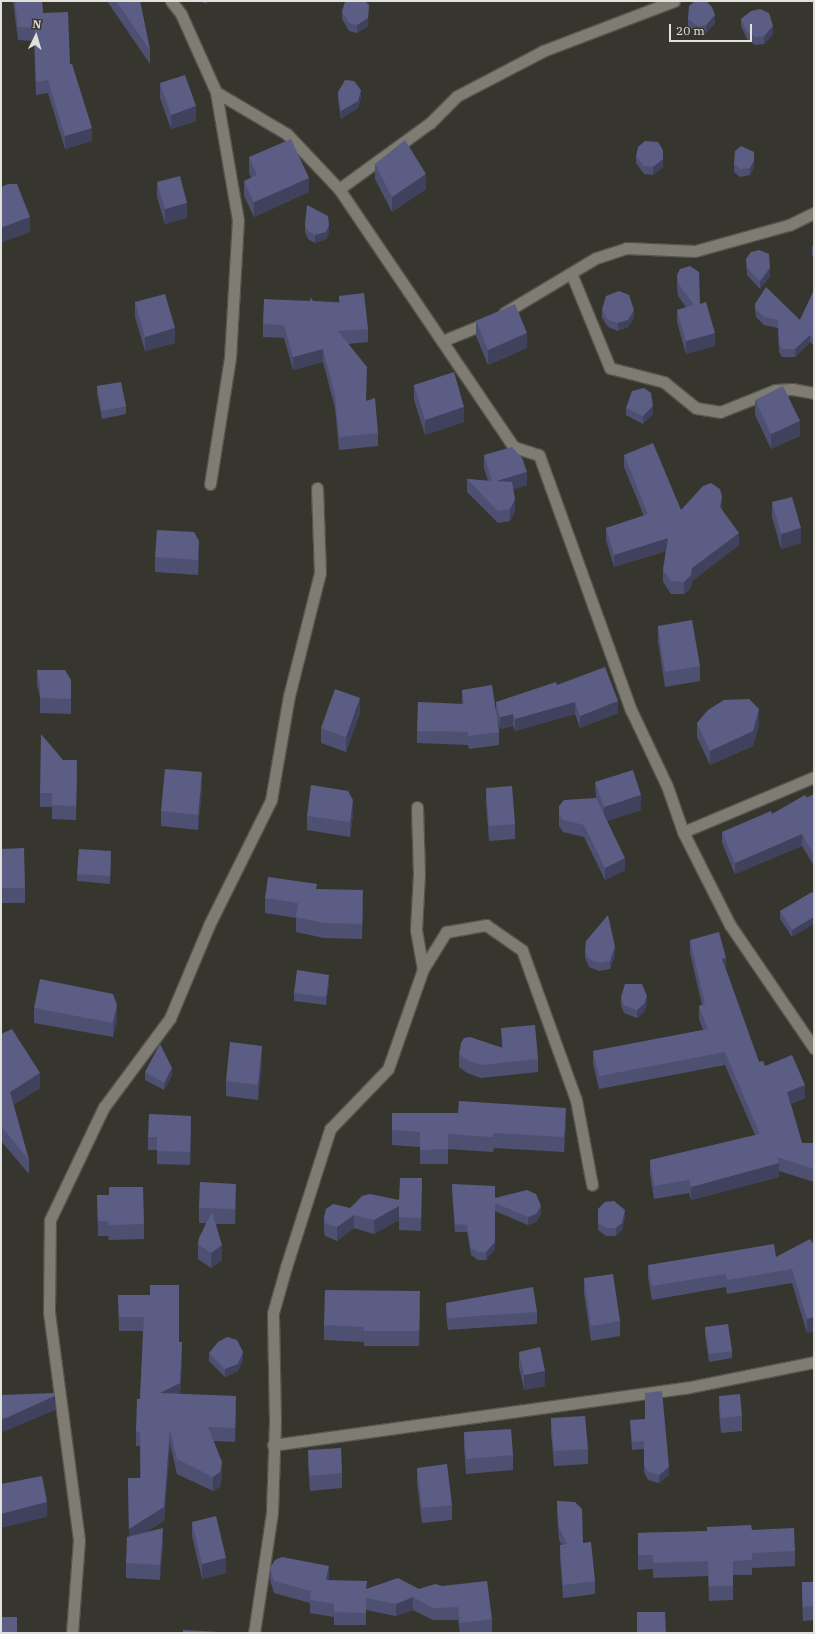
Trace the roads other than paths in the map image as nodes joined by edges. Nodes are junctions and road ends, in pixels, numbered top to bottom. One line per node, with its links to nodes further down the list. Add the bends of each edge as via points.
1 (171, 1): 3 (street, via 181,14)
2 (674, 1): 4 (street, via 543,52 457,96 430,123)
3 (216, 92): 4 (street, via 287,134); 9 (street, via 238,220 230,358)
4 (339, 189): 7 (street)
5 (814, 213): 6 (street, via 789,225 696,251 626,248 596,258)
6 (570, 273): 7 (street, via 483,326); 8 (street, via 610,368 664,382 696,408 720,412 775,390 792,389)
7 (442, 342): 13 (street, via 514,447 539,455 631,710 667,786)
8 (814, 393)
9 (210, 484)
10 (317, 488): 19 (street, via 320,573 289,696 271,800 209,925 170,1018 104,1107 50,1220 49,1311 79,1540)
11 (814, 777): 13 (street)
12 (418, 807): 14 (street, via 419,874 416,930)
13 (682, 832): 15 (street, via 730,925)
14 (422, 969): 16 (street, via 446,932 486,925 522,950 576,1100); 18 (street, via 388,1069 330,1129 286,1267 273,1313)
15 (814, 1048)
16 (592, 1185)
17 (814, 1362): 18 (street, via 686,1388)
18 (273, 1445): 20 (street, via 272,1512)
19 (72, 1633)
20 (254, 1633)

